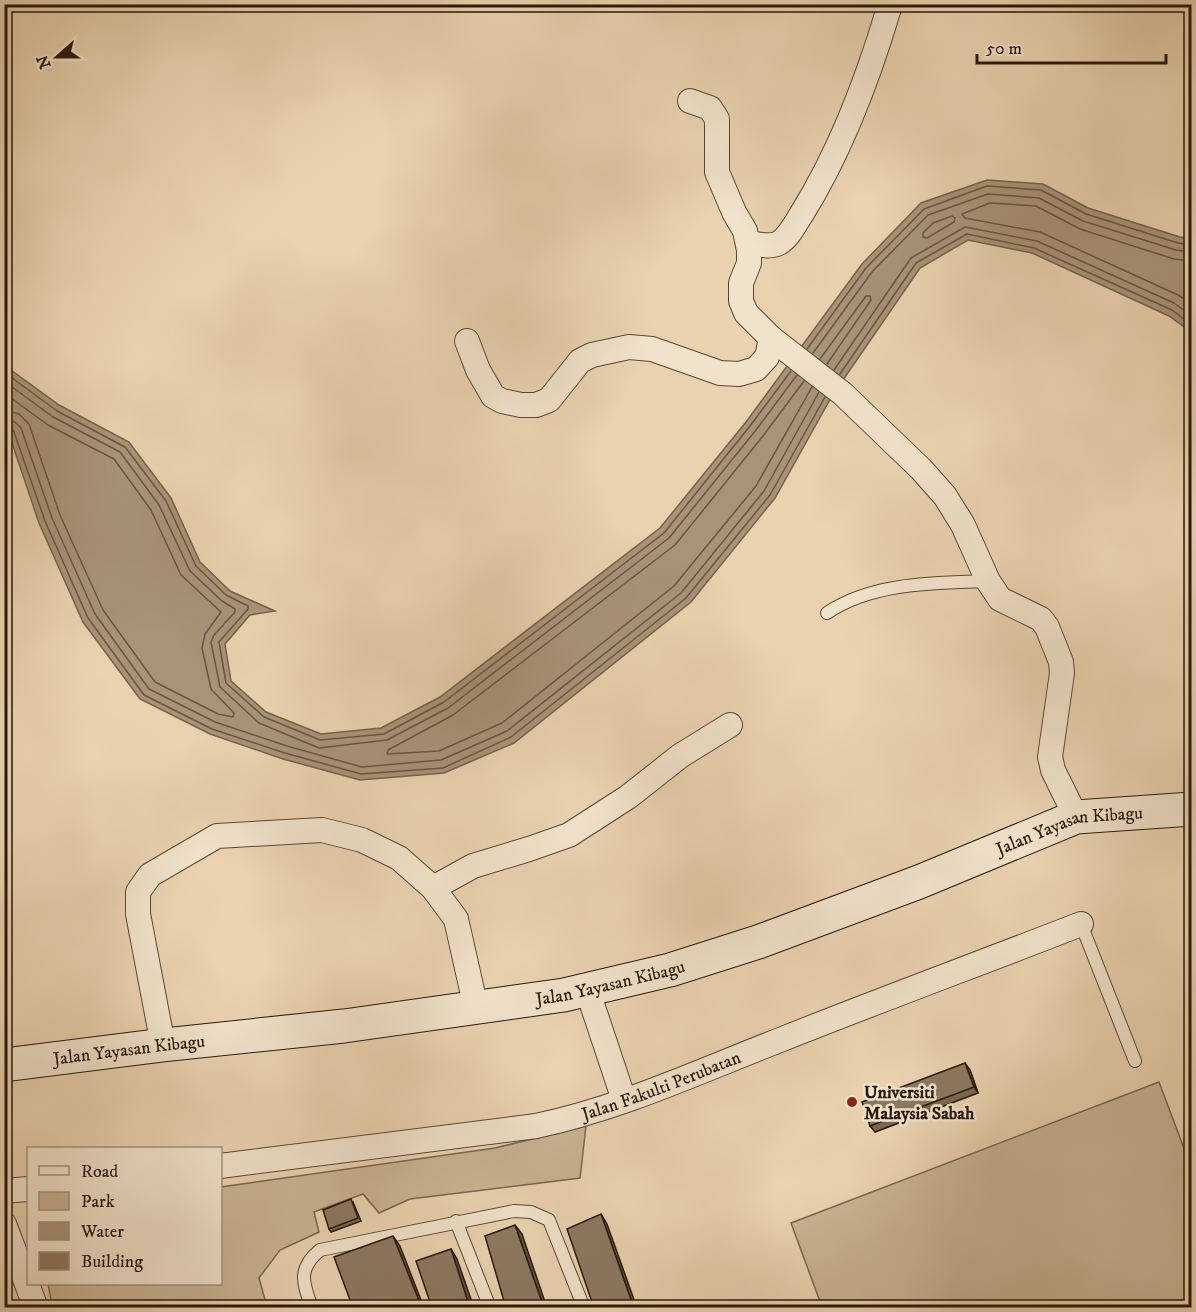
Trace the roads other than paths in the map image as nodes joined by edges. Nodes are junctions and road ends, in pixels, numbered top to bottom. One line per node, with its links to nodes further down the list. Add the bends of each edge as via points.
1 (889, 8): 3 (street, via 874,56 819,187 782,242 773,246)
2 (690, 101): 3 (street, via 710,108 717,119 717,172)
3 (748, 243): 5 (street, via 741,301 746,313)
4 (467, 341): 5 (street, via 493,396 521,405 549,400 580,361 592,355 629,347 652,349 720,373 739,374 756,369)
5 (779, 345): 6 (street, via 843,394 945,496)
6 (988, 581): 7 (lane, via 915,584 859,598); 10 (street, via 1000,599 1041,619 1054,640 1062,673 1050,757)
7 (827, 613)
8 (730, 725): 11 (street, via 569,834 473,866)
9 (1191, 809): 10 (street, Jalan Yayasan Kibagu)
10 (1076, 817): 13 (street, Jalan Yayasan Kibagu, via 919,882 758,942 670,970)
11 (433, 888): 14 (street, via 456,919); 15 (street, via 399,858 362,840 322,830 217,836 182,855 150,875 138,892 138,914)
12 (1082, 924): 16 (lane); 18 (street, Jalan Fakulti Perubatan)
13 (587, 989): 14 (street, Jalan Yayasan Kibagu); 18 (street)
14 (476, 1008): 15 (street, Jalan Yayasan Kibagu)
15 (163, 1045): 17 (street, Jalan Yayasan Kibagu)
16 (1135, 1061)
17 (4, 1065)
18 (624, 1100): 19 (street, Jalan Fakulti Perubatan, via 536,1126)
19 (222, 1166)
20 (27, 1189): 21 (street)
21 (4, 1191)
22 (456, 1221): 28 (lane, via 320,1250 305,1267 304,1287); 29 (lane); 30 (lane, via 514,1210 549,1220)
23 (4, 1224): 25 (street)
24 (4, 1261): 27 (street)
25 (27, 1276)
26 (31, 1285): 27 (street)
27 (37, 1299)
28 (312, 1308)
29 (490, 1308)
30 (584, 1308)

